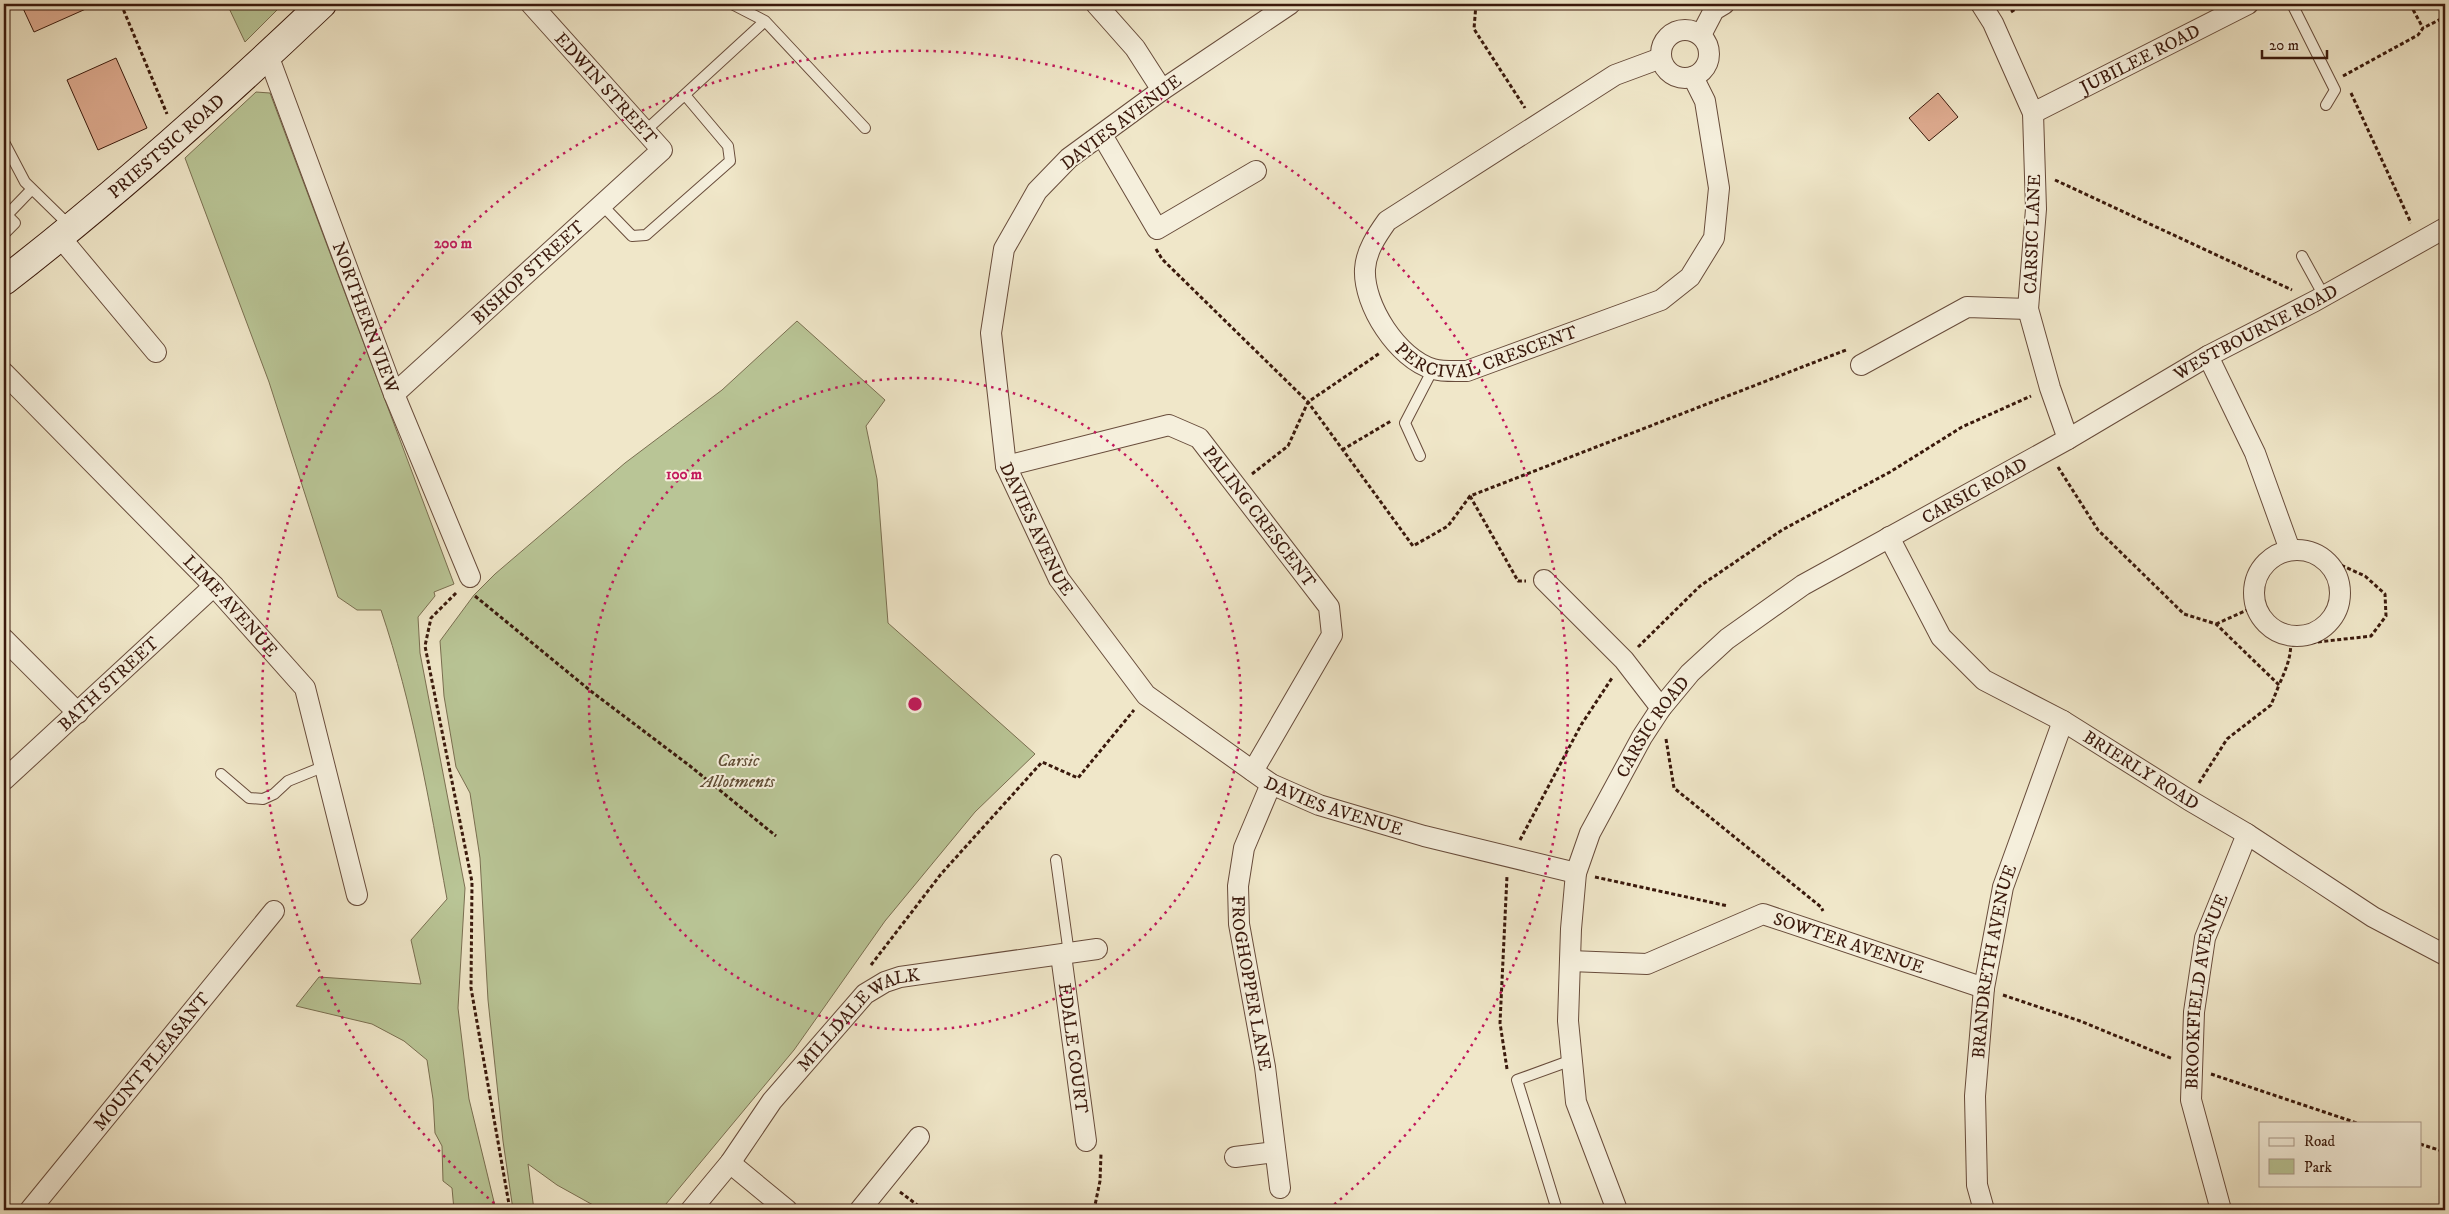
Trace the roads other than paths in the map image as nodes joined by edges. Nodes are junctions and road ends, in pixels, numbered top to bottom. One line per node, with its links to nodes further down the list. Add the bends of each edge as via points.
1 (322, 4): 12 (main road, PRIESTSIC ROAD)
2 (531, 4): 20 (street, EDWIN STREET)
3 (732, 4): 10 (lane)
4 (1096, 4): 15 (street, via 1135,48)
5 (1290, 4): 15 (street, DAVIES AVENUE)
6 (1724, 4): 11 (street, via 1714,10)
7 (1981, 4): 18 (street, CARSIC LANE, via 1993,23)
8 (2248, 4): 18 (street, JUBILEE ROAD)
9 (2292, 4): 17 (lane, via 2335,90)
10 (765, 21): 16 (lane); 19 (lane)
11 (1701, 35): 13 (street, via 1687,30 1673,32 1662,43); 14 (street, via 1709,50 1709,58 1706,66)
12 (268, 56): 28 (main road, PRIESTSIC ROAD); 39 (street, NORTHERN VIEW)
13 (1660, 58): 14 (street, via 1669,73 1676,77); 37 (street, PERCIVAL CRESCENT, via 1616,75 1387,221 1374,240 1365,268 1367,294 1395,344 1409,357)
14 (1693, 77): 37 (street, PERCIVAL CRESCENT, via 1705,101 1719,188 1714,238 1690,277 1661,300 1467,371)
15 (1162, 90): 21 (street, DAVIES AVENUE)
16 (685, 95): 20 (lane); 26 (lane, via 728,146 730,161 646,235 632,236)
17 (2326, 105)
18 (2033, 112): 33 (street, CARSIC LANE, via 2036,209)
19 (865, 128)
20 (644, 132): 23 (street, EDWIN STREET)
21 (1102, 135): 24 (street, via 1157,229); 42 (street, DAVIES AVENUE, via 1069,158 1037,191 1004,249 991,333)
22 (4, 142): 25 (lane)
23 (662, 150): 26 (street, BISHOP STREET)
24 (1256, 171)
25 (32, 189): 28 (lane); 29 (lane, via 7,215 15,223)
26 (602, 205): 39 (street, BISHOP STREET)
27 (2445, 228): 32 (street, WESTBOURNE ROAD)
28 (66, 233): 31 (main road, PRIESTSIC ROAD); 34 (street)
29 (4, 234)
30 (2302, 256): 32 (lane)
31 (4, 281)
32 (2320, 298): 35 (street, WESTBOURNE ROAD)
33 (2028, 309): 36 (street, via 1967,307); 40 (street, CARSIC LANE)
34 (156, 352)
35 (2208, 356): 40 (street, WESTBOURNE ROAD); 44 (street, via 2255,454)
36 (1861, 365)
37 (1433, 369): 41 (lane, via 1405,423)
38 (4, 374): 47 (street, LIME AVENUE)
39 (394, 394): 45 (street, NORTHERN VIEW)
40 (2068, 439): 43 (street, CARSIC ROAD)
41 (1420, 456)
42 (1006, 466): 53 (street, DAVIES AVENUE, via 1059,580 1146,695); 53 (street, PALING CRESCENT, via 1169,425 1199,438 1329,607 1332,635)
43 (1889, 537): 49 (street, CARSIC ROAD, via 1803,585 1727,639 1690,673); 51 (street, BRIERLY ROAD, via 1941,637 1984,680)
44 (2290, 550): 44 (street, via 2323,557 2334,569 2341,597 2329,622 2318,631 2291,641 2260,617 2254,592 2261,571 2276,555)
45 (470, 577)
46 (1544, 580): 49 (street, via 1624,660)
47 (214, 586): 50 (street, BATH STREET); 52 (street, LIME AVENUE, via 305,688)
48 (4, 639): 50 (street)
49 (1661, 708): 59 (street, CARSIC ROAD, via 1590,833)
50 (78, 713): 55 (street, BATH STREET)
51 (2063, 721): 57 (street, BRIERLY ROAD); 66 (street, BRANDRETH AVENUE, via 2003,887)
52 (325, 766): 54 (lane, via 288,781 263,799 249,798); 60 (street, LIME AVENUE)
53 (1253, 771): 56 (street, DAVIES AVENUE)
54 (222, 774)
55 (4, 780)
56 (1271, 784): 59 (street, DAVIES AVENUE, via 1319,805 1424,836); 70 (street, FROGHOPPER LANE, via 1244,848 1238,886 1239,924 1265,1067)
57 (2247, 834): 64 (street, BRIERLY ROAD, via 2374,917); 81 (street, BROOKFIELD AVENUE, via 2205,938 2194,1021 2191,1100)
58 (1056, 860): 63 (lane)
59 (1576, 873): 65 (street, CARSIC ROAD)
60 (357, 895)
61 (274, 911): 74 (street, MOUNT PLEASANT)
62 (1097, 949): 63 (street, MILLDALE WALK)
63 (1065, 954): 69 (street, EDALE COURT); 72 (street, MILLDALE WALK, via 900,978 872,990 772,1102)
64 (2445, 955)
65 (1570, 961): 66 (street, SOWTER AVENUE, via 1647,964 1763,914); 67 (street, CARSIC ROAD, via 1568,1021)
66 (1984, 988): 80 (street, BRANDRETH AVENUE, via 1975,1096 1977,1185)
67 (1572, 1060): 78 (lane, via 1517,1080); 79 (street, CARSIC ROAD, via 1576,1102)
68 (919, 1136): 77 (street)
69 (1086, 1141)
70 (1275, 1152): 71 (street); 73 (street, FROGHOPPER LANE)
71 (1235, 1157)
72 (730, 1163): 75 (street, MILLDALE WALK); 76 (street)
73 (1280, 1188)
74 (30, 1210)
75 (691, 1210)
76 (787, 1210)
77 (860, 1210)
78 (1556, 1210)
79 (1616, 1210)
80 (1984, 1210)
81 (2221, 1210)

